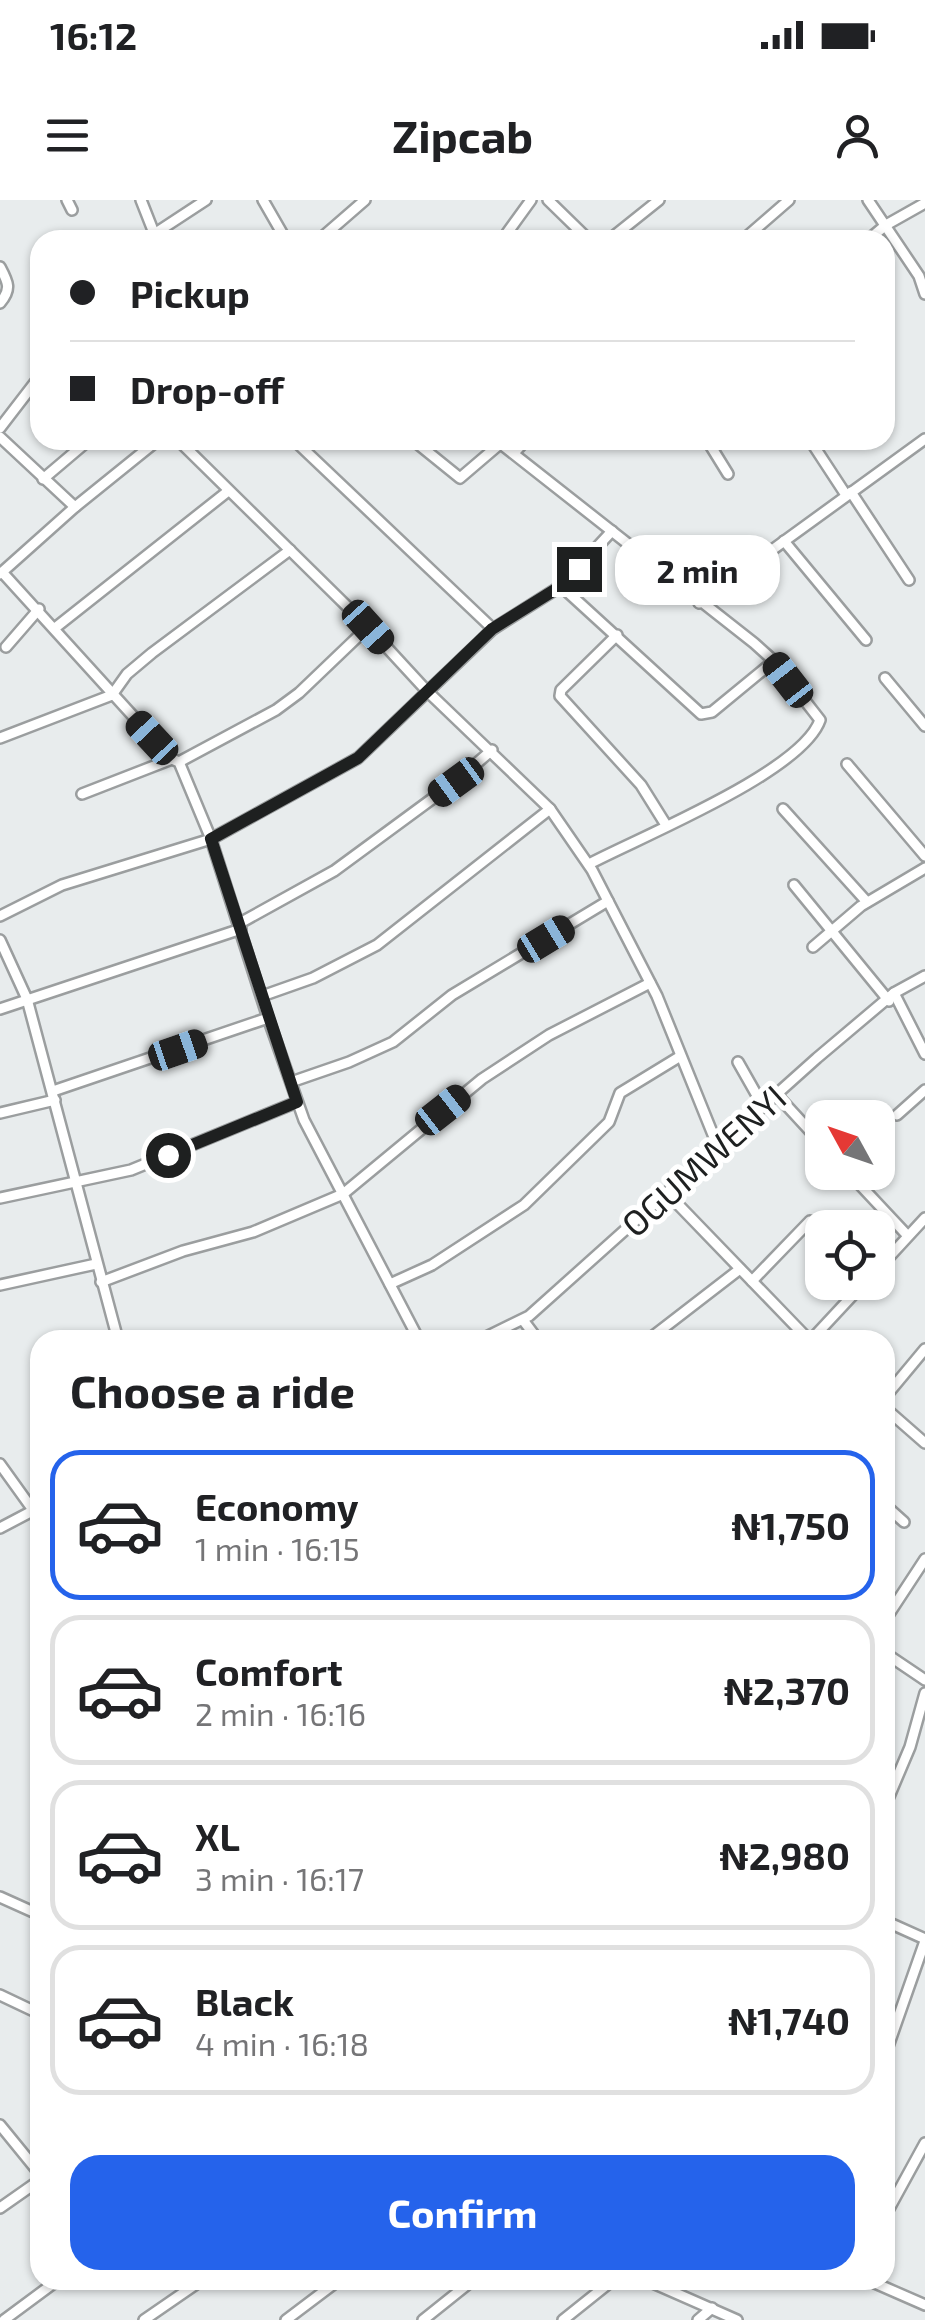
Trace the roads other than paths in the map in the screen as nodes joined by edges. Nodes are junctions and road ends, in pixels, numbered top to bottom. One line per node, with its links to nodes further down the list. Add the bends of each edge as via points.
1 (141, 200): 12 (street)
2 (206, 200): 13 (street)
3 (262, 200): 14 (street)
4 (365, 200): 15 (street)
5 (531, 200): 16 (street)
6 (548, 200): 17 (street)
7 (659, 200): 18 (street)
8 (789, 200): 19 (street)
9 (868, 200): 11 (street)
10 (925, 204): 11 (street)
11 (886, 226): 20 (street); 21 (street)
12 (153, 230)
13 (157, 230)
14 (280, 230)
15 (330, 230)
16 (509, 230)
17 (579, 230)
18 (622, 230)
19 (754, 230)
20 (881, 230)
21 (889, 230)
22 (895, 240): 24 (street)
23 (0, 267): 25 (street, via 9,292)
24 (925, 294)
25 (0, 303)
26 (30, 389): 27 (street)
27 (0, 428)
28 (0, 438): 41 (street)
29 (925, 438): 43 (street)
30 (77, 450): 41 (street)
31 (146, 450): 44 (street)
32 (187, 450): 42 (street)
33 (304, 450): 55 (street)
34 (425, 450): 35 (street, via 460,478)
35 (490, 450)
36 (511, 450): 39 (street)
37 (713, 450): 40 (street)
38 (817, 450): 43 (street)
39 (514, 452): 45 (street)
40 (728, 474)
41 (43, 480): 44 (street)
42 (227, 492): 47 (street); 54 (street)
43 (849, 494): 46 (street); 49 (street)
44 (76, 507): 48 (street)
45 (612, 531): 50 (street); 51 (street)
46 (784, 541): 51 (street); 57 (street)
47 (290, 550): 53 (street); 62 (street, via 152,653)
48 (1, 573): 52 (street)
49 (909, 580)
50 (561, 586): 55 (street); 56 (street)
51 (700, 603): 59 (street)
52 (38, 609): 54 (street); 58 (street)
53 (368, 627): 61 (street); 66 (street, via 276,710)
54 (55, 628): 62 (street)
55 (492, 629): 61 (street)
56 (617, 635): 59 (street, via 700,714 712,712); 71 (street, via 560,696 641,785)
57 (866, 640)
58 (6, 647)
59 (774, 661): 71 (street, via 817,714 819,726 743,787)
60 (885, 678): 63 (street)
61 (426, 690): 65 (street); 72 (street, via 358,758)
62 (112, 695): 64 (street); 66 (street)
63 (925, 726)
64 (0, 738)
65 (492, 750): 69 (street); 80 (street, via 334,872)
66 (175, 761): 68 (street); 72 (street)
67 (848, 764): 73 (street)
68 (82, 794)
69 (550, 809): 74 (street); 86 (street, via 378,946)
70 (783, 809): 78 (street)
71 (666, 825): 74 (street)
72 (211, 839): 79 (street, via 62,885); 80 (street)
73 (925, 856)
74 (588, 864): 77 (street)
75 (925, 868): 78 (street)
76 (794, 885): 81 (street)
77 (608, 901): 85 (street); 94 (street, via 452,996 393,1042)
78 (867, 902): 81 (street)
79 (0, 916)
80 (240, 926): 86 (street); 88 (street)
81 (831, 929): 83 (street); 87 (street)
82 (0, 940): 88 (street)
83 (813, 947)
84 (925, 976): 87 (street, OGUMWENYI)
85 (650, 983): 92 (street); 107 (street, via 482,1079)
86 (262, 996): 90 (street)
87 (891, 997): 91 (street); 96 (street, OGUMWENYI)
88 (27, 999): 89 (street); 97 (street)
89 (0, 1009)
90 (268, 1018): 94 (street); 97 (street)
91 (925, 1054)
92 (679, 1057): 103 (street); 117 (street, via 620,1094 609,1122 524,1204 432,1265)
93 (738, 1062): 99 (street)
94 (290, 1082): 98 (street)
95 (925, 1090): 101 (street)
96 (776, 1094): 99 (street, OGUMWENYI); 102 (street)
97 (54, 1095): 100 (street); 104 (street)
98 (297, 1102): 104 (street, via 132,1170); 107 (street)
99 (763, 1106): 103 (street, OGUMWENYI)
100 (0, 1113)
101 (897, 1116)
102 (805, 1126)
103 (718, 1147): 106 (street, OGUMWENYI)
104 (74, 1183): 108 (street); 113 (street)
105 (865, 1190): 111 (street)
106 (668, 1193): 114 (street); 120 (street, OGUMWENYI)
107 (343, 1194): 116 (street); 117 (street)
108 (0, 1198)
109 (925, 1218): 111 (street)
110 (805, 1226): 115 (street)
111 (907, 1235): 112 (street)
112 (895, 1249)
113 (96, 1264): 116 (street); 118 (street)
114 (740, 1269): 115 (street); 125 (street)
115 (752, 1281): 126 (street)
116 (101, 1282): 121 (street)
117 (390, 1284): 122 (street)
118 (0, 1285)
119 (848, 1300): 127 (street)
120 (523, 1320): 123 (street, OGUMWENYI); 124 (street)
121 (115, 1330)
122 (414, 1330)
123 (502, 1330)
124 (530, 1330)
125 (661, 1330)
126 (799, 1330)
127 (819, 1330)
128 (925, 1349): 129 (street)
129 (895, 1385)
130 (895, 1417): 131 (street)
131 (925, 1443)
132 (0, 1464): 133 (street)
133 (30, 1502)
134 (30, 1512): 137 (street)
135 (895, 1514): 136 (street)
136 (904, 1522)
137 (0, 1528)
138 (925, 1559): 139 (street)
139 (895, 1605)
140 (895, 1660): 141 (street)
141 (925, 1680)
142 (925, 1693): 143 (street)
143 (895, 1782)
144 (0, 1897): 145 (street)
145 (30, 1911)
146 (895, 1926): 147 (street)
147 (925, 1940): 150 (street)
148 (1, 1997): 149 (street)
149 (30, 2010)
150 (895, 2026)
151 (0, 2125): 153 (street)
152 (925, 2142): 155 (street)
153 (30, 2164)
154 (30, 2185): 156 (street)
155 (895, 2198)
156 (0, 2208)
157 (44, 2290): 166 (street)
158 (188, 2290): 167 (street)
159 (326, 2290): 168 (street)
160 (460, 2290): 169 (street)
161 (601, 2290): 170 (street)
162 (670, 2290): 165 (street)
163 (892, 2290): 164 (street)
164 (925, 2304)
165 (712, 2308): 171 (street); 172 (street)
166 (4, 2320)
167 (144, 2320)
168 (286, 2320)
169 (423, 2320)
170 (563, 2320)
171 (698, 2320)
172 (738, 2320)

